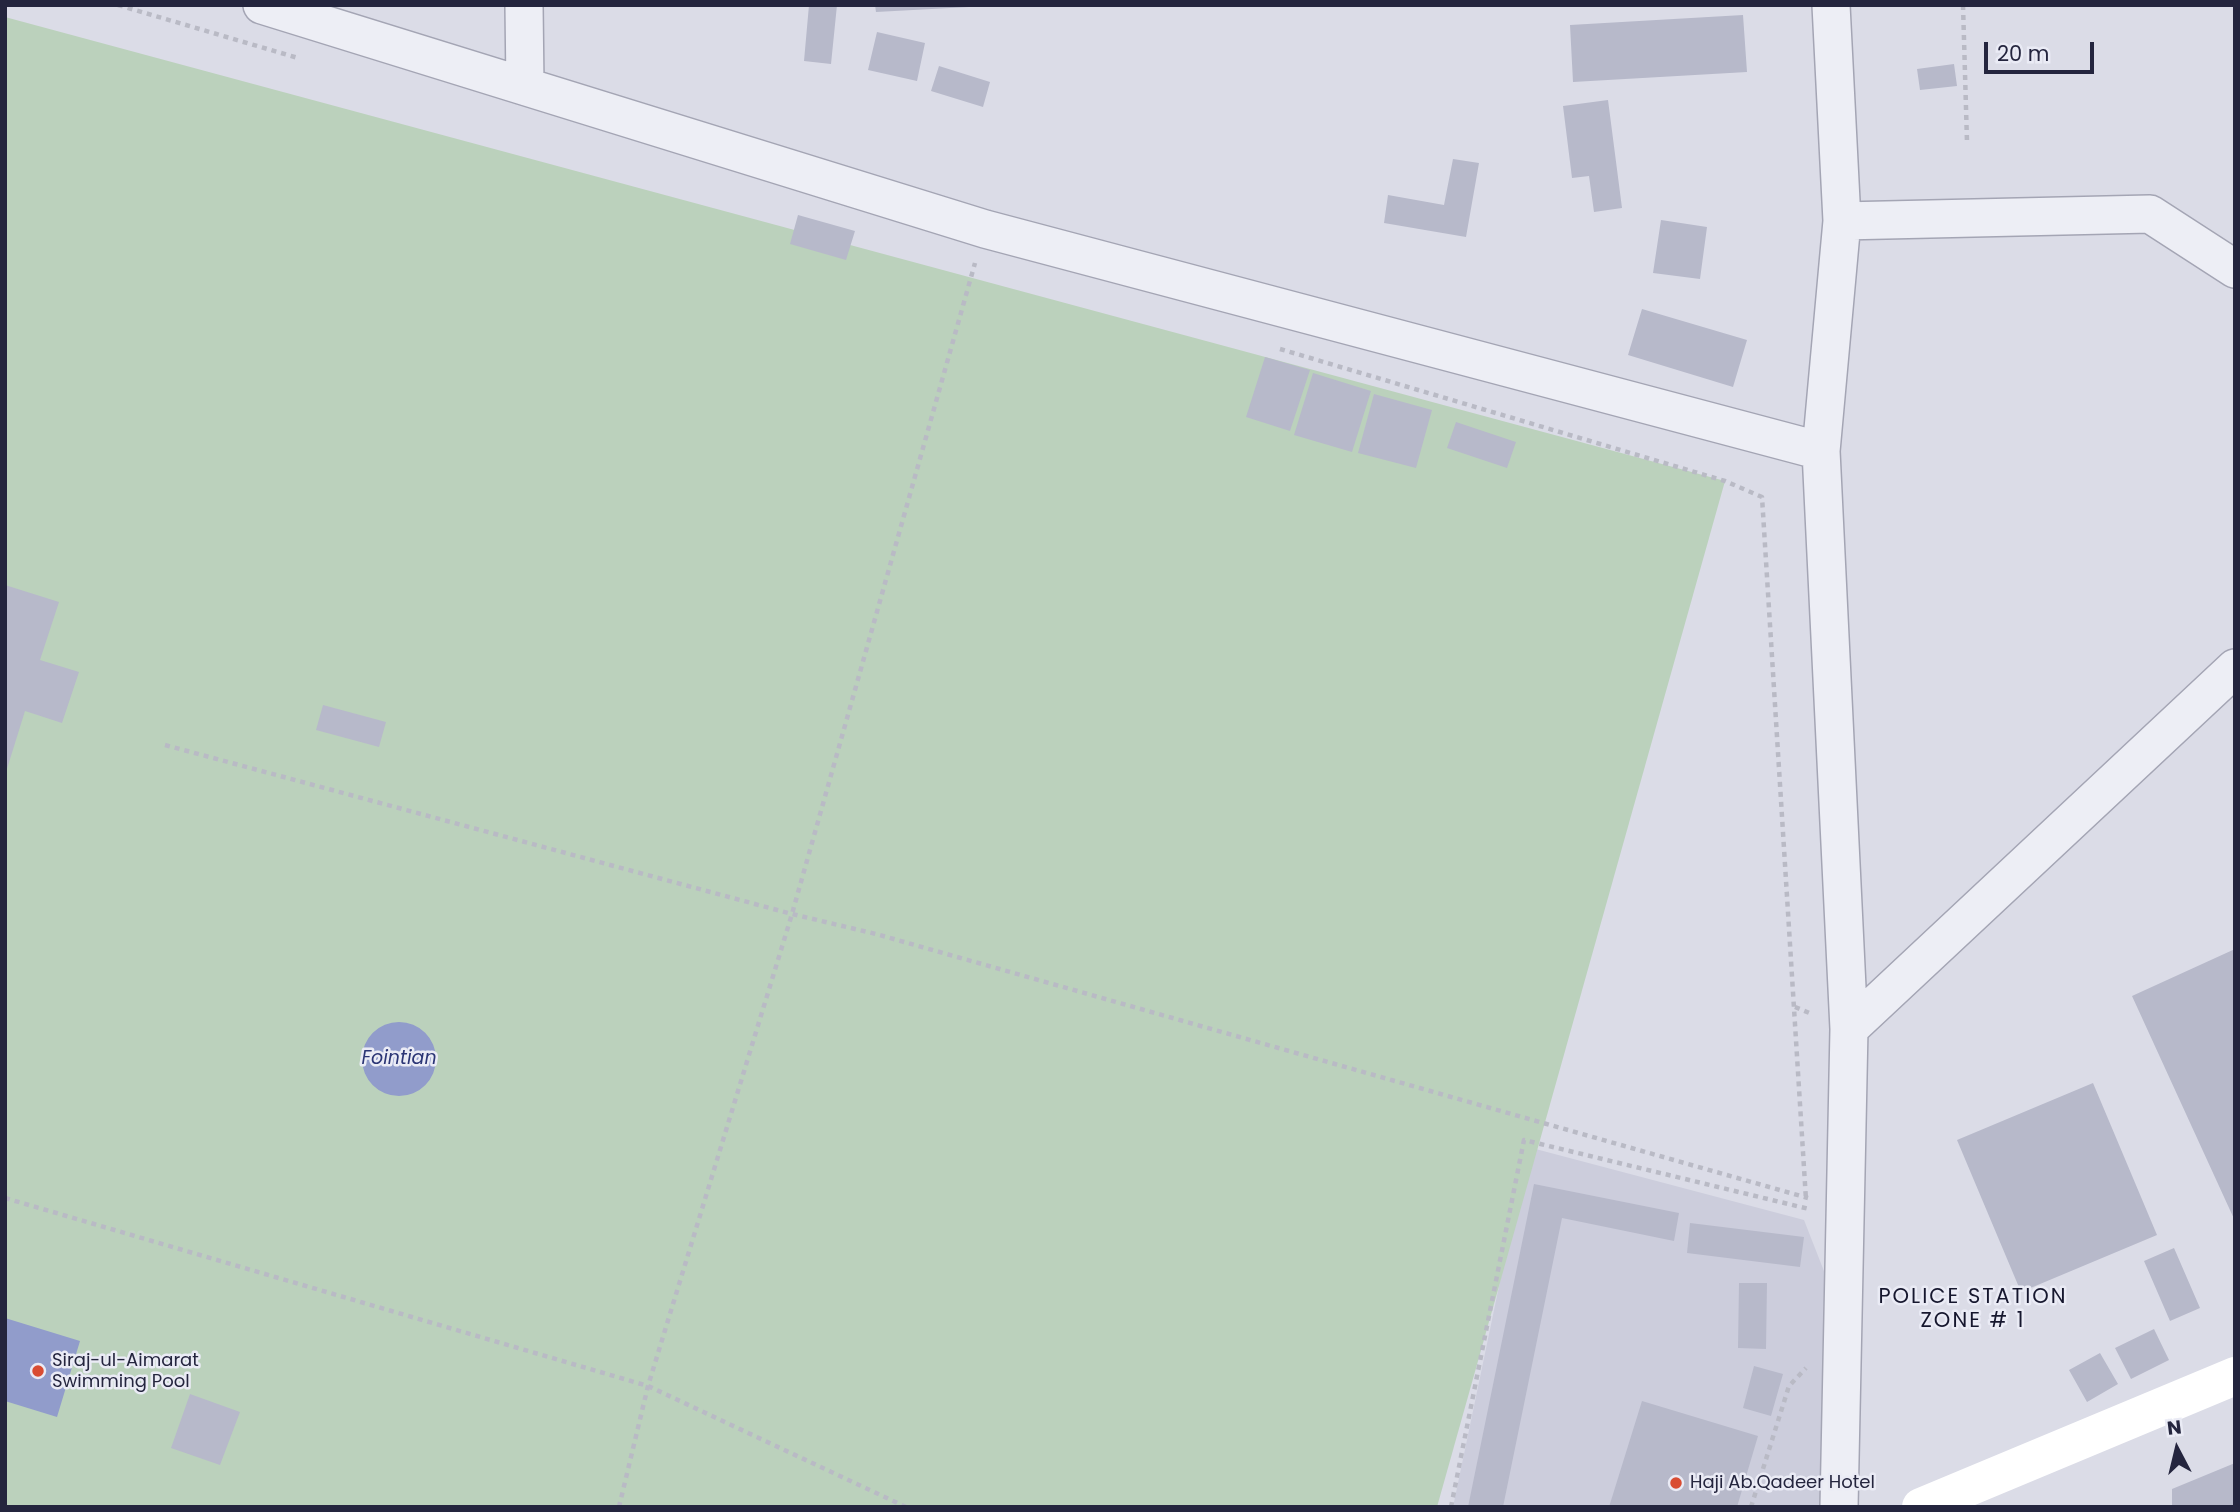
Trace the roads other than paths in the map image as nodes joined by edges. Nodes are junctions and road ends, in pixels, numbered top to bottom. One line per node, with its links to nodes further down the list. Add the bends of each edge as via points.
1 (262, 5): 4 (street)
2 (524, 5): 4 (street)
3 (1831, 5): 5 (street)
4 (525, 86): 7 (street, via 985,229)
5 (1842, 220): 6 (street, via 2150,214); 7 (street)
6 (2235, 269)
7 (1821, 450): 9 (street)
8 (2235, 668): 9 (street)
9 (1849, 1029): 11 (street, via 1821,1215)
10 (2235, 1376): 12 (main road)
11 (1839, 1507)
12 (1921, 1507)

